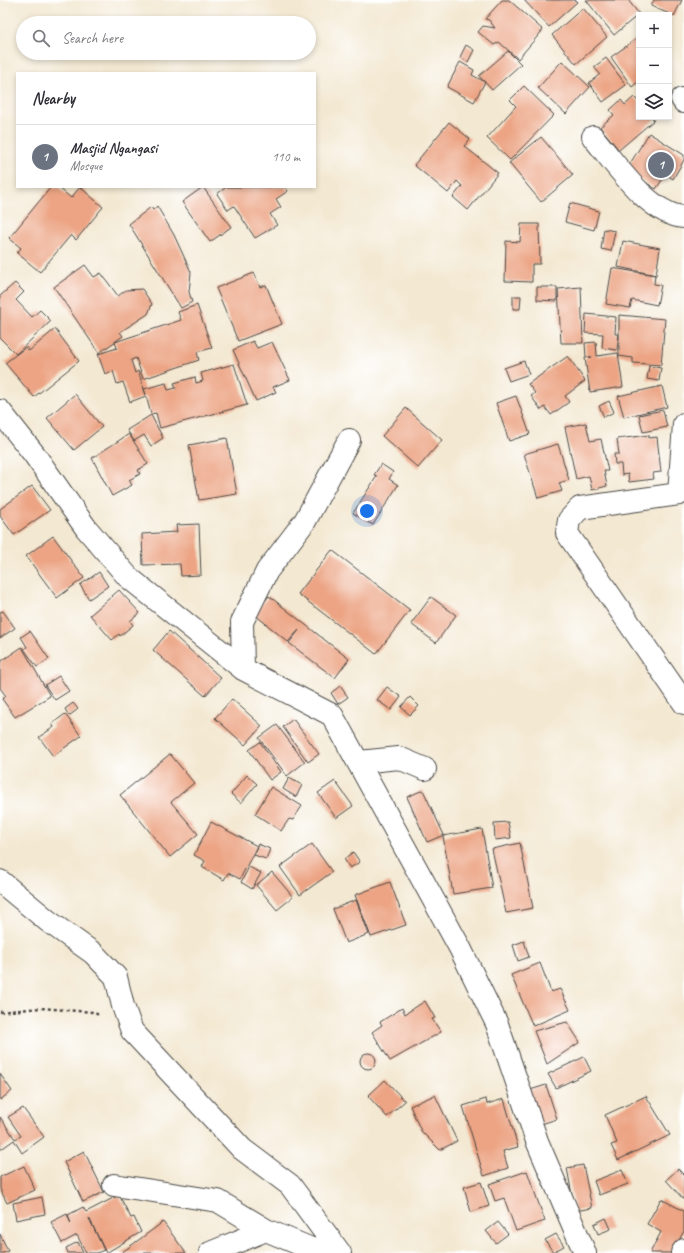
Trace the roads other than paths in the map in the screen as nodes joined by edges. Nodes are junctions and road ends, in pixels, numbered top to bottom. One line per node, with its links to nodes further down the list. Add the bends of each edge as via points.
1 (593, 137): 2 (street, via 642,196 676,216)
2 (684, 217)
3 (0, 411): 7 (street, via 86,528 128,577)
4 (684, 424): 6 (street)
5 (349, 440): 7 (street, via 305,521 267,571 242,622)
6 (682, 494): 8 (street, via 580,508 569,520 567,533)
7 (243, 669): 9 (street, via 332,715)
8 (684, 703)
9 (359, 762): 10 (street, via 399,758); 18 (street, via 460,948 497,1024 536,1141)
10 (425, 769)
11 (0, 881): 17 (street, via 48,921 94,953 116,977 132,1031 242,1150 290,1184)
12 (114, 1185): 13 (street, via 218,1200)
13 (266, 1230): 15 (street); 16 (street)
14 (684, 1250): 19 (street)
15 (210, 1253)
16 (321, 1253)
17 (340, 1253)
18 (585, 1253)
19 (682, 1253)

